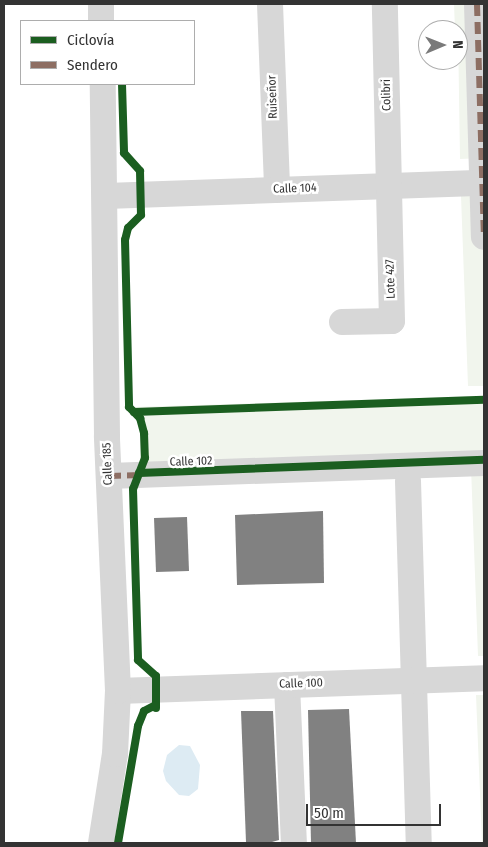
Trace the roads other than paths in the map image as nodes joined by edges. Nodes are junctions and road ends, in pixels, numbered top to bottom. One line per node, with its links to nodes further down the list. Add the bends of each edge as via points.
1 (100, 4): 5 (street)
2 (270, 4): 9 (street, Ruiseñor)
3 (385, 4): 8 (street, Colibri)
4 (476, 4): 7 (street)
5 (101, 20)
6 (103, 85): 10 (street, Calle 185)
7 (483, 183): 8 (street, Calle 104); 11 (street)
8 (389, 186): 9 (street, Calle 104); 12 (street, Lote 427, via 392,321)
9 (277, 190): 10 (street, Calle 104)
10 (106, 196): 14 (street, Calle 185)
11 (484, 236)
12 (342, 322)
13 (484, 463): 14 (street, Calle 102)
14 (109, 476): 19 (street, Calle 185)
15 (408, 480): 17 (street)
16 (484, 678): 17 (street, Calle 100)
17 (414, 681): 18 (street, Calle 100); 22 (street)
18 (287, 685): 19 (street, Calle 100); 21 (street)
19 (118, 691): 20 (street, Calle 185, via 115,754)
20 (101, 843)
21 (294, 843)
22 (419, 843)

